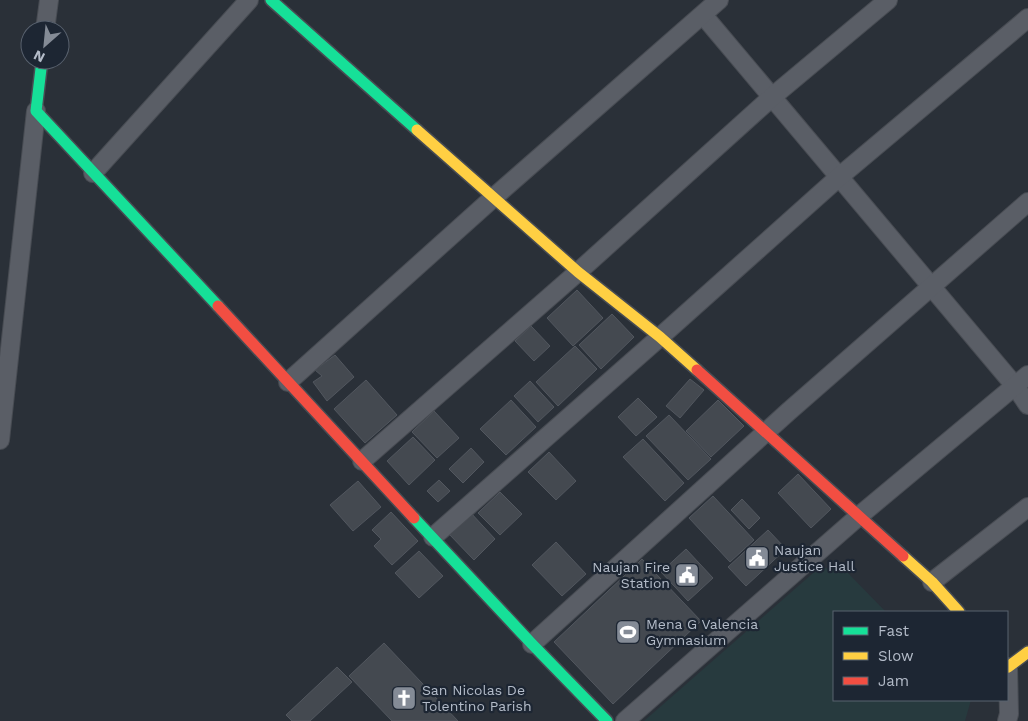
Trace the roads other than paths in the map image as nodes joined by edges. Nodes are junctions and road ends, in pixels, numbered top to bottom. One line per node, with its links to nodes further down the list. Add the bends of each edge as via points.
1 (49, 0): 8 (street)
2 (249, 0): 12 (street)
3 (271, 0): 14 (street)
4 (719, 0): 6 (street)
5 (888, 0): 10 (street)
6 (702, 15): 10 (street); 14 (street)
7 (1028, 18): 13 (street)
8 (46, 20)
9 (41, 70): 11 (street)
10 (772, 97): 13 (street); 16 (street)
11 (36, 111): 12 (street); 23 (street)
12 (93, 173): 20 (street)
13 (839, 177): 17 (street); 18 (street)
14 (493, 198): 16 (street); 20 (street)
15 (1028, 202): 17 (street)
16 (578, 272): 18 (street); 24 (street)
17 (931, 286): 19 (street); 22 (street)
18 (660, 337): 22 (street); 27 (street)
19 (1022, 381): 21 (street); 26 (street)
20 (288, 382): 24 (street)
21 (1028, 405)
22 (766, 432): 26 (street); 30 (street)
23 (0, 440)
24 (362, 461): 27 (street)
25 (1028, 507): 28 (street)
26 (859, 516): 28 (street); 35 (street)
27 (433, 537): 30 (street)
28 (932, 582): 29 (street)
29 (958, 611)
30 (532, 644): 34 (street)
31 (1028, 652): 32 (street)
32 (1008, 666)
33 (1008, 690): 36 (street)
34 (606, 721)
35 (625, 721)
36 (1007, 721)

